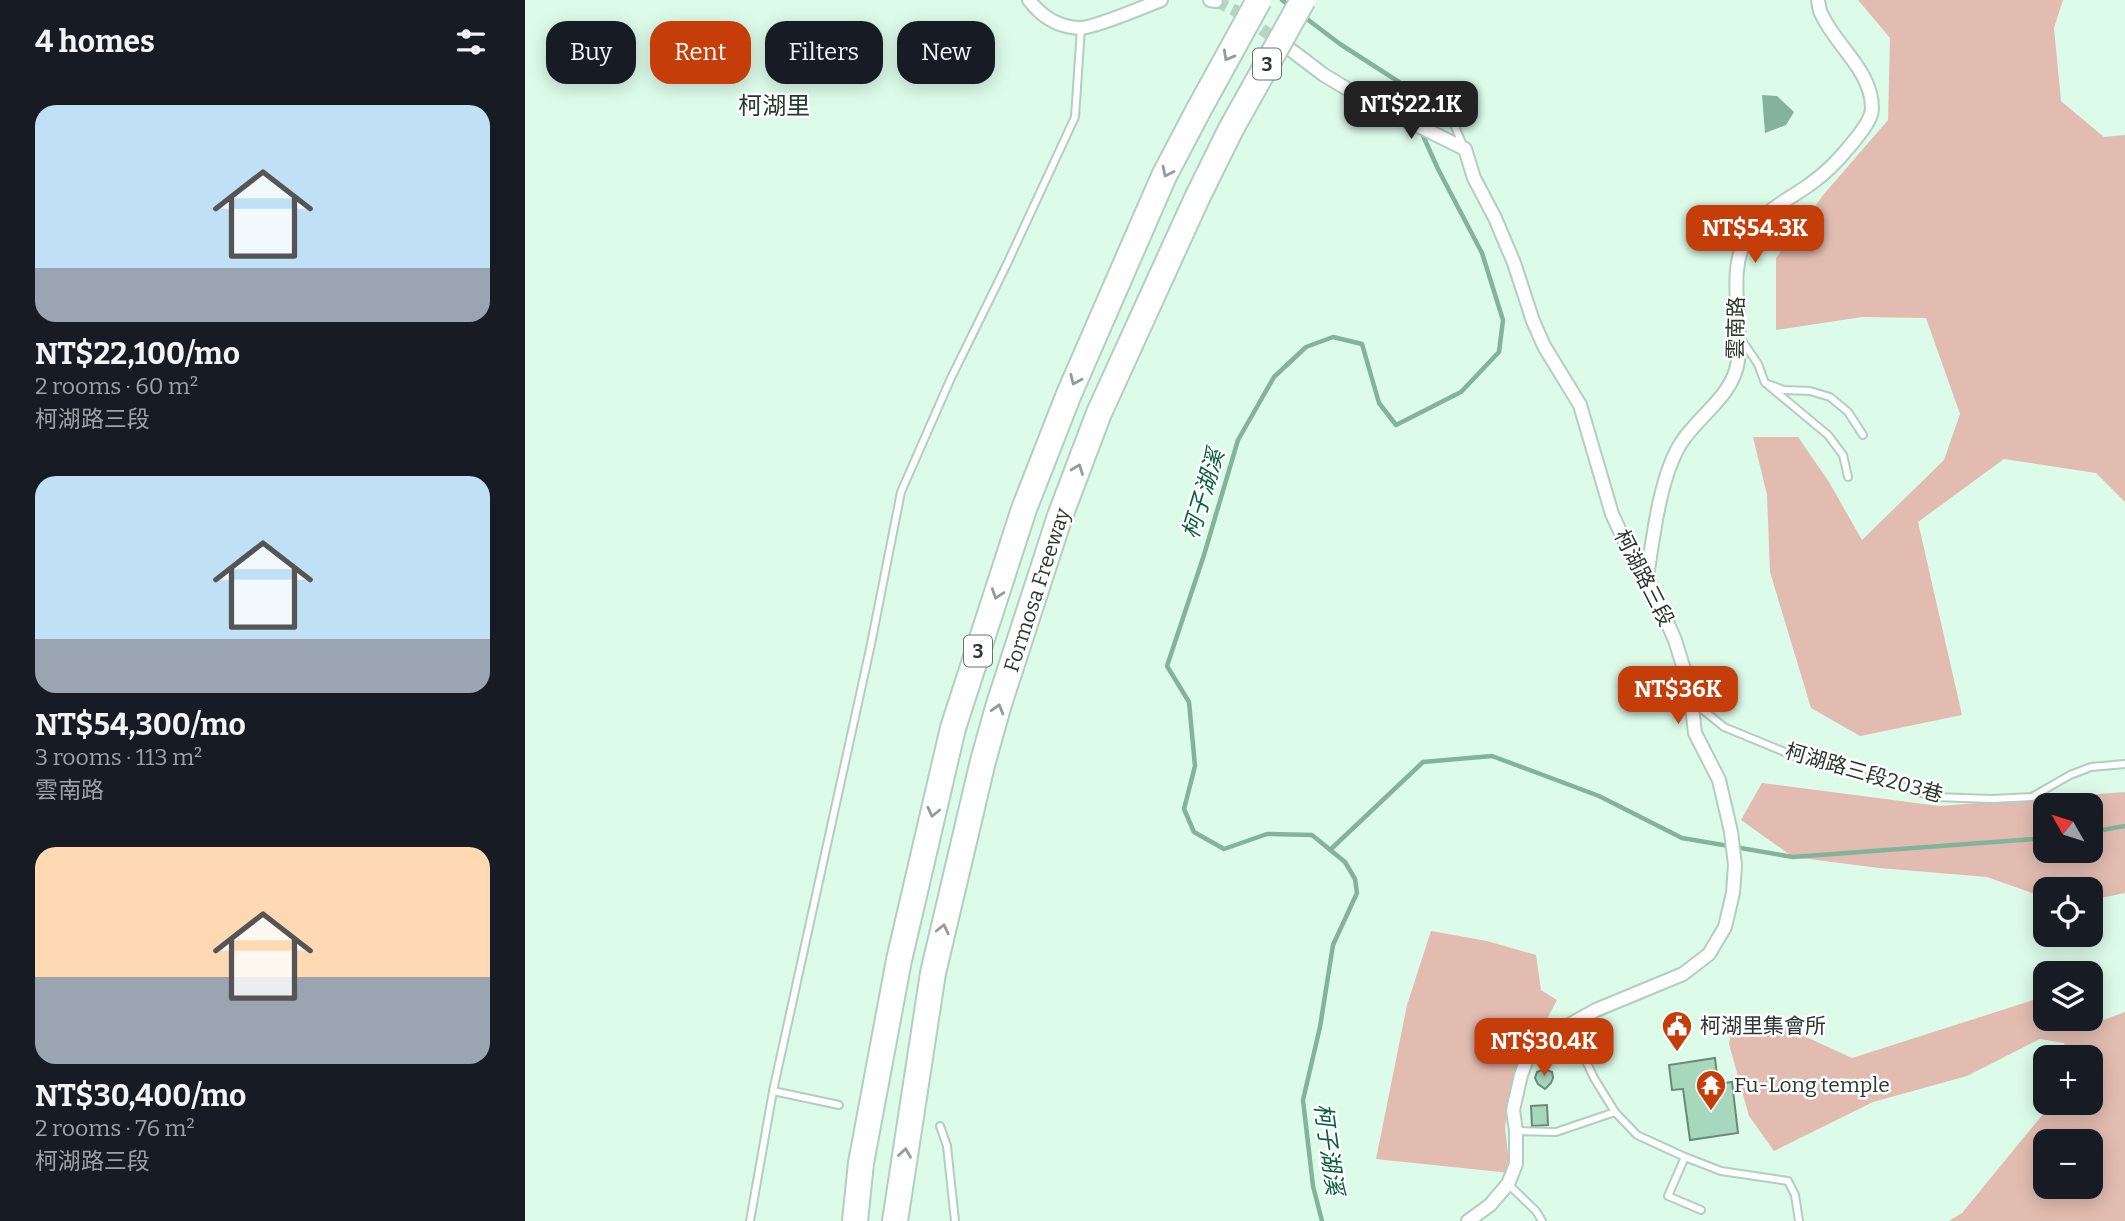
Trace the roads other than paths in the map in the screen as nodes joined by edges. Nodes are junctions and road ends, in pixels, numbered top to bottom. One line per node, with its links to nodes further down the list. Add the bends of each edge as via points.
1 (1028, 0): 8 (street, via 1053,22)
2 (1161, 0): 8 (street)
3 (1210, 0): 7 (street)
4 (1259, 0): 29 (highway, Formosa Freeway / 3, one-way to 29, bridge, via 1164,176 1024,509 953,728 899,960 861,1163)
5 (1303, 0): 30 (highway, Formosa Freeway / 3, one-way to 5, bridge, via 933,973 983,761 1060,516 1099,414 1196,198)
6 (1818, 0): 12 (street, 雲南路, via 1821,15 1869,89 1872,110 1866,126 1830,169 1763,216 1748,235 1737,269)
7 (1216, 1)
8 (1081, 28): 20 (lane, via 1075,117 901,492)
9 (1291, 50): 11 (street, via 1372,103)
10 (1451, 117): 11 (lane)
11 (1465, 149): 16 (street, 柯湖路三段, via 1473,178 1514,262 1543,346 1580,405 1612,514)
12 (1738, 334): 13 (lane); 16 (street, 雲南路, via 1738,362 1730,383 1680,445 1669,472)
13 (1765, 383): 14 (lane, via 1830,397 1848,412); 15 (lane, via 1828,435 1843,455)
14 (1863, 435)
15 (1848, 477)
16 (1647, 577): 17 (street, 柯湖路三段, via 1675,640)
17 (1692, 701): 18 (lane, 柯湖路三段203巷, via 1724,727 1809,762 1862,767 1934,797 2032,797 2091,766); 19 (street, 柯湖路三段, via 1695,733 1719,780 1731,832 1735,865 1725,927 1709,954 1683,974)
18 (2125, 765)
19 (1569, 1025): 22 (lane); 24 (street, 柯湖路三段, via 1527,1059 1513,1110)
20 (773, 1091): 21 (lane); 28 (lane)
21 (839, 1105)
22 (1615, 1112): 24 (lane, via 1556,1132); 25 (lane, via 1637,1135)
23 (940, 1126): 31 (lane, via 947,1146)
24 (1516, 1131): 26 (street, 柯湖路三段, via 1516,1164)
25 (1685, 1157): 27 (lane, via 1668,1196); 34 (lane, via 1721,1171 1788,1181)
26 (1508, 1184): 32 (street, 柯湖路三段); 33 (lane)
27 (1702, 1210)
28 (750, 1221)
29 (855, 1221)
30 (895, 1221)
31 (955, 1221)
32 (1468, 1221)
33 (1542, 1221)
34 (1799, 1221)

